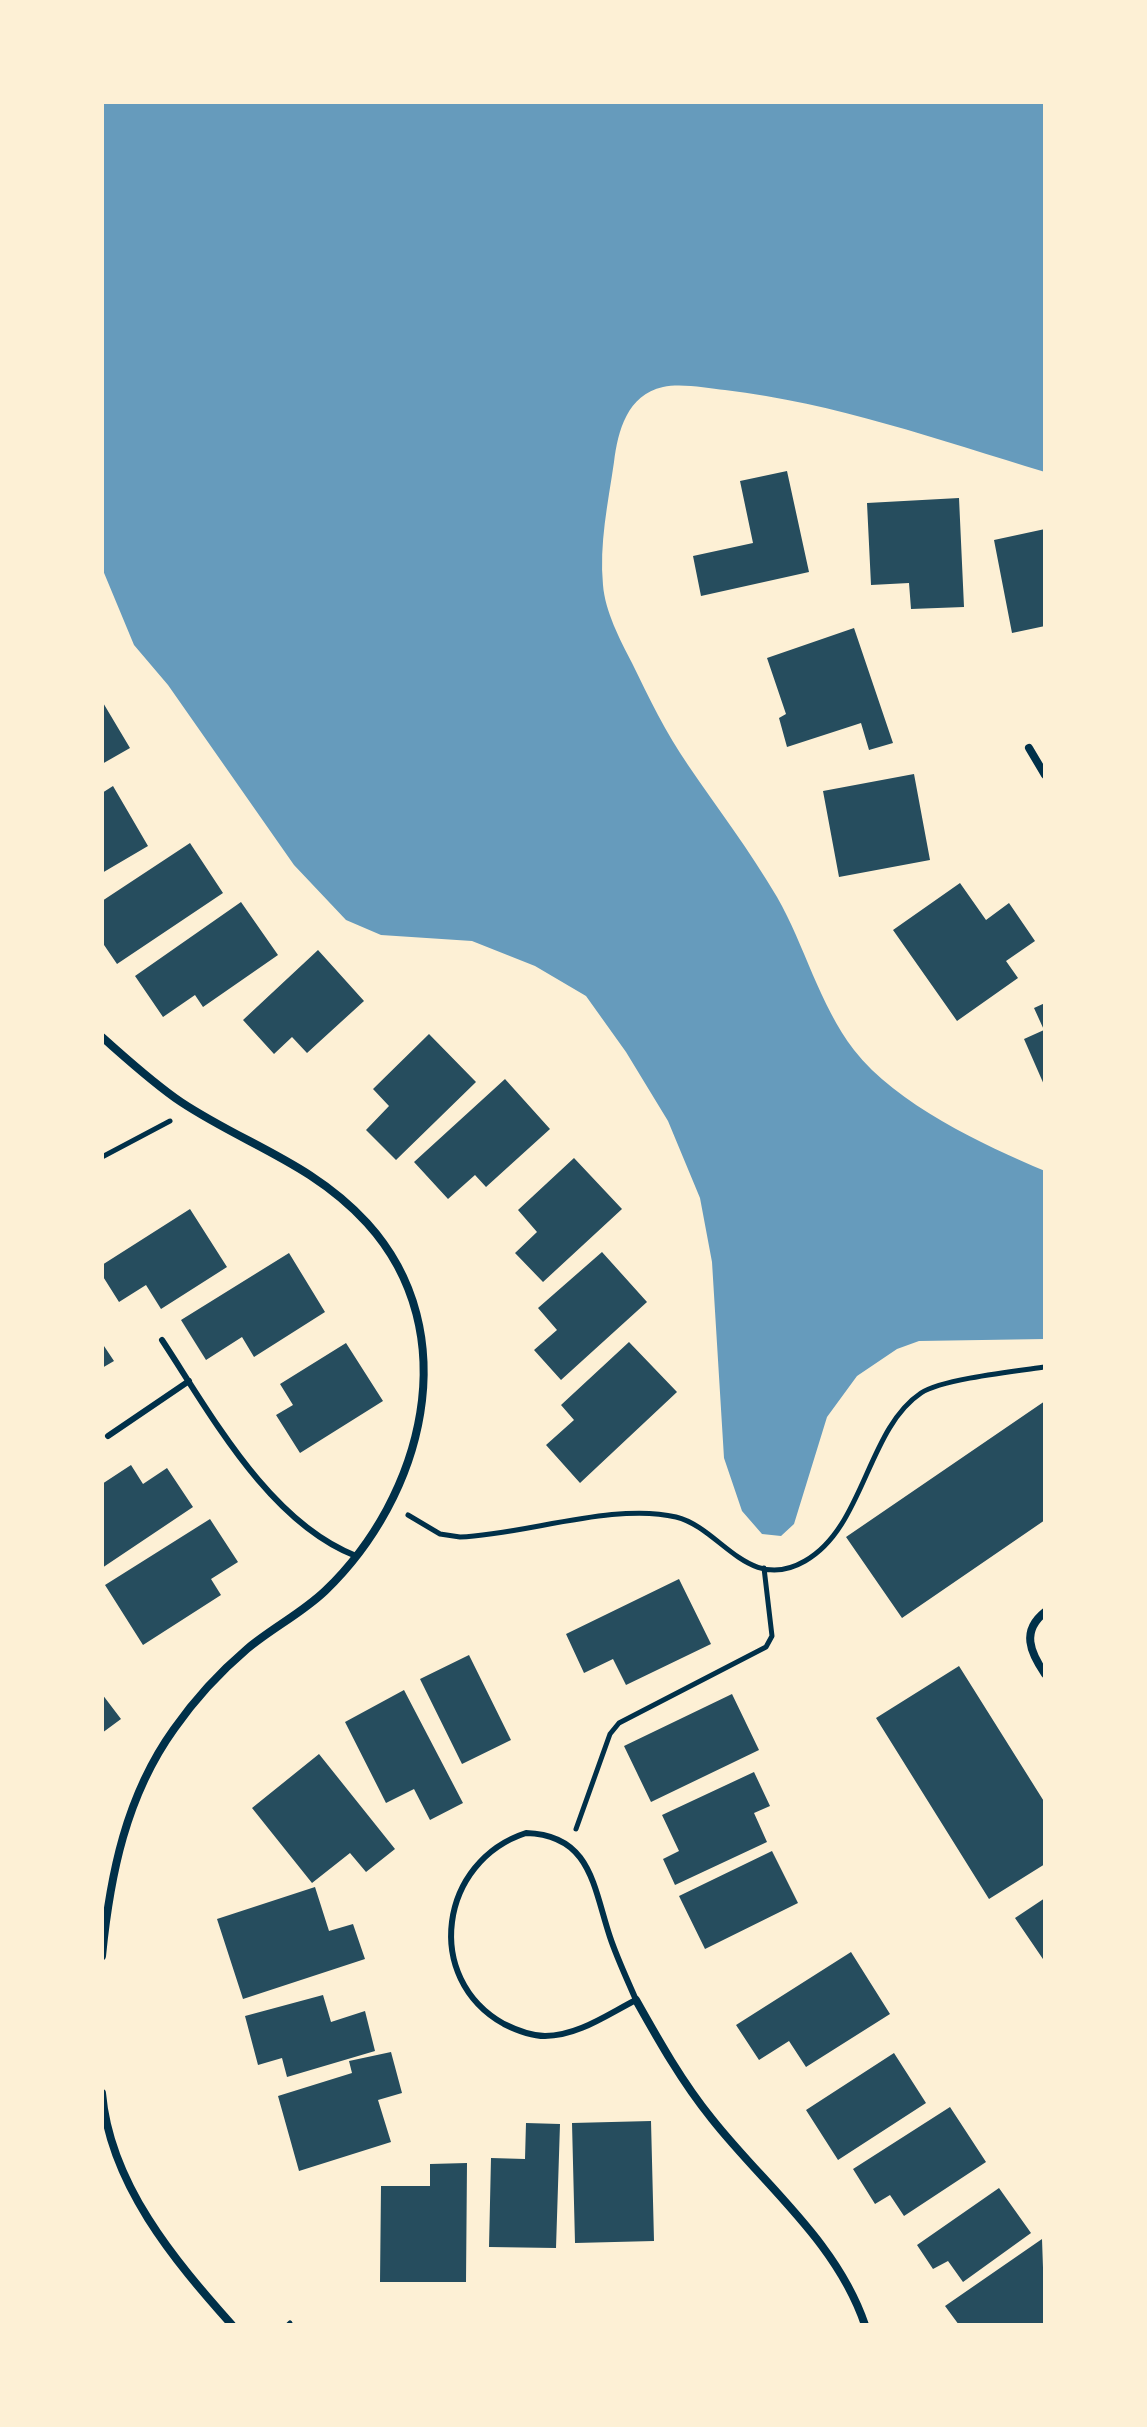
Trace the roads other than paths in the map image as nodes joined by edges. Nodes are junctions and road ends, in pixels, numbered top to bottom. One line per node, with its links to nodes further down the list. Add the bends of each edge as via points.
1 (1029, 748): 2 (street)
2 (1045, 775)
3 (102, 1037): 7 (street, via 182,1103 294,1162 336,1191 384,1244 405,1283 420,1328 425,1374 421,1420 406,1473)
4 (162, 1340): 5 (lane)
5 (189, 1381): 6 (lane); 7 (lane, via 275,1502 305,1530)
6 (108, 1436)
7 (358, 1557): 10 (street, via 323,1594 248,1648 173,1730 143,1781)
8 (1045, 1612): 9 (street, via 1031,1625 1029,1635 1032,1653)
9 (1045, 1674)
10 (106, 1887): 11 (street)
11 (102, 1956)
12 (636, 2000): 12 (lane, via 573,2033 544,2037 517,2031 490,2016 468,1993 454,1966 448,1936 451,1911 481,1859 526,1833 547,1834 570,1844 586,1863); 15 (street, via 712,2119 832,2257)
13 (102, 2093): 14 (street, via 117,2155 140,2203 179,2266)
14 (232, 2325)
15 (865, 2325)

